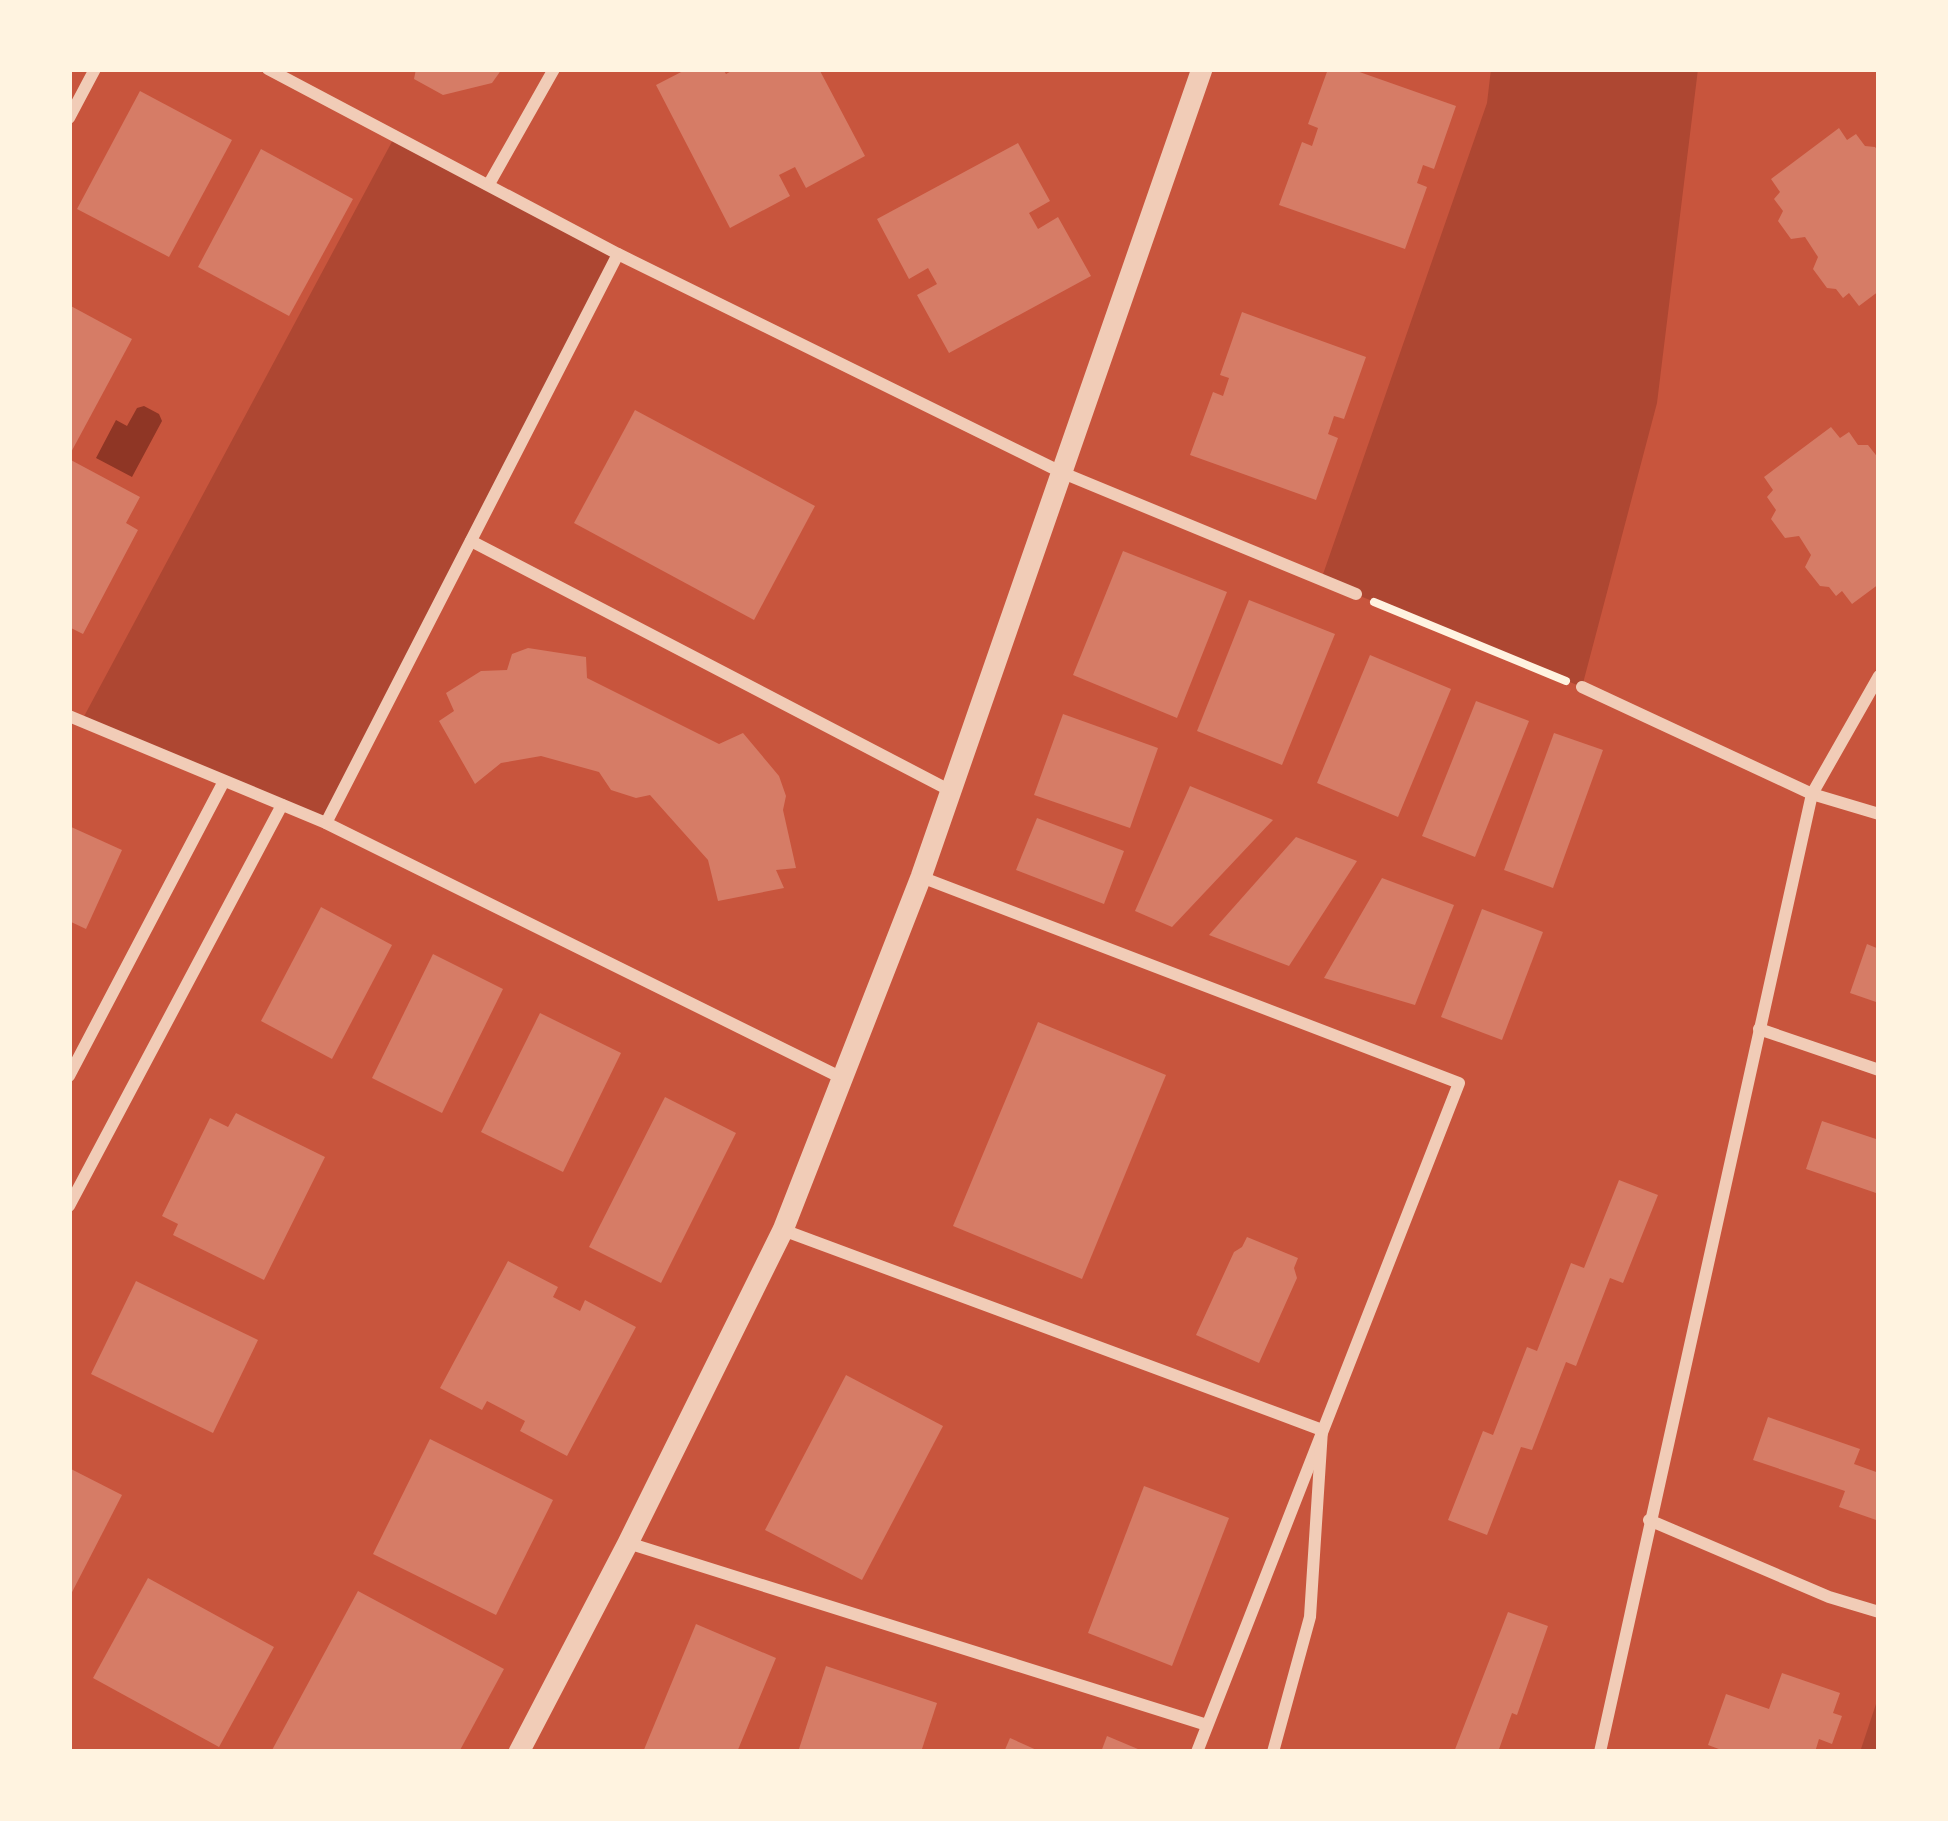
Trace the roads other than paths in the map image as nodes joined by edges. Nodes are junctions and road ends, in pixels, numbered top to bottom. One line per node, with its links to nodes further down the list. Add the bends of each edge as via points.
1 (95, 69): 5 (street)
2 (268, 69): 6 (street)
3 (554, 69): 6 (street)
4 (1202, 69): 8 (street)
5 (69, 118)
6 (489, 184): 7 (street)
7 (618, 254): 8 (street); 9 (street)
8 (1064, 473): 10 (street); 15 (street)
9 (471, 541): 15 (street); 19 (street)
10 (1356, 594)
11 (1879, 676): 16 (street)
12 (1582, 687): 16 (street)
13 (69, 716): 14 (street)
14 (223, 783): 17 (street); 23 (street)
15 (951, 791): 20 (street)
16 (1811, 794): 18 (street); 21 (street)
17 (282, 805): 19 (street); 25 (street)
18 (1879, 814)
19 (326, 823): 24 (street)
20 (922, 877): 24 (street); 27 (street, via 1459,1083)
21 (1759, 1029): 22 (street); 28 (street)
22 (1879, 1070)
23 (69, 1076)
24 (844, 1078): 26 (street)
25 (69, 1206)
26 (783, 1229): 27 (street); 29 (street)
27 (1322, 1430): 31 (street); 34 (street, via 1310,1617)
28 (1649, 1520): 30 (street); 35 (street)
29 (628, 1543): 31 (street); 32 (street)
30 (1879, 1612)
31 (1208, 1725): 33 (street)
32 (519, 1752)
33 (1197, 1752)
34 (1273, 1752)
35 (1600, 1752)

